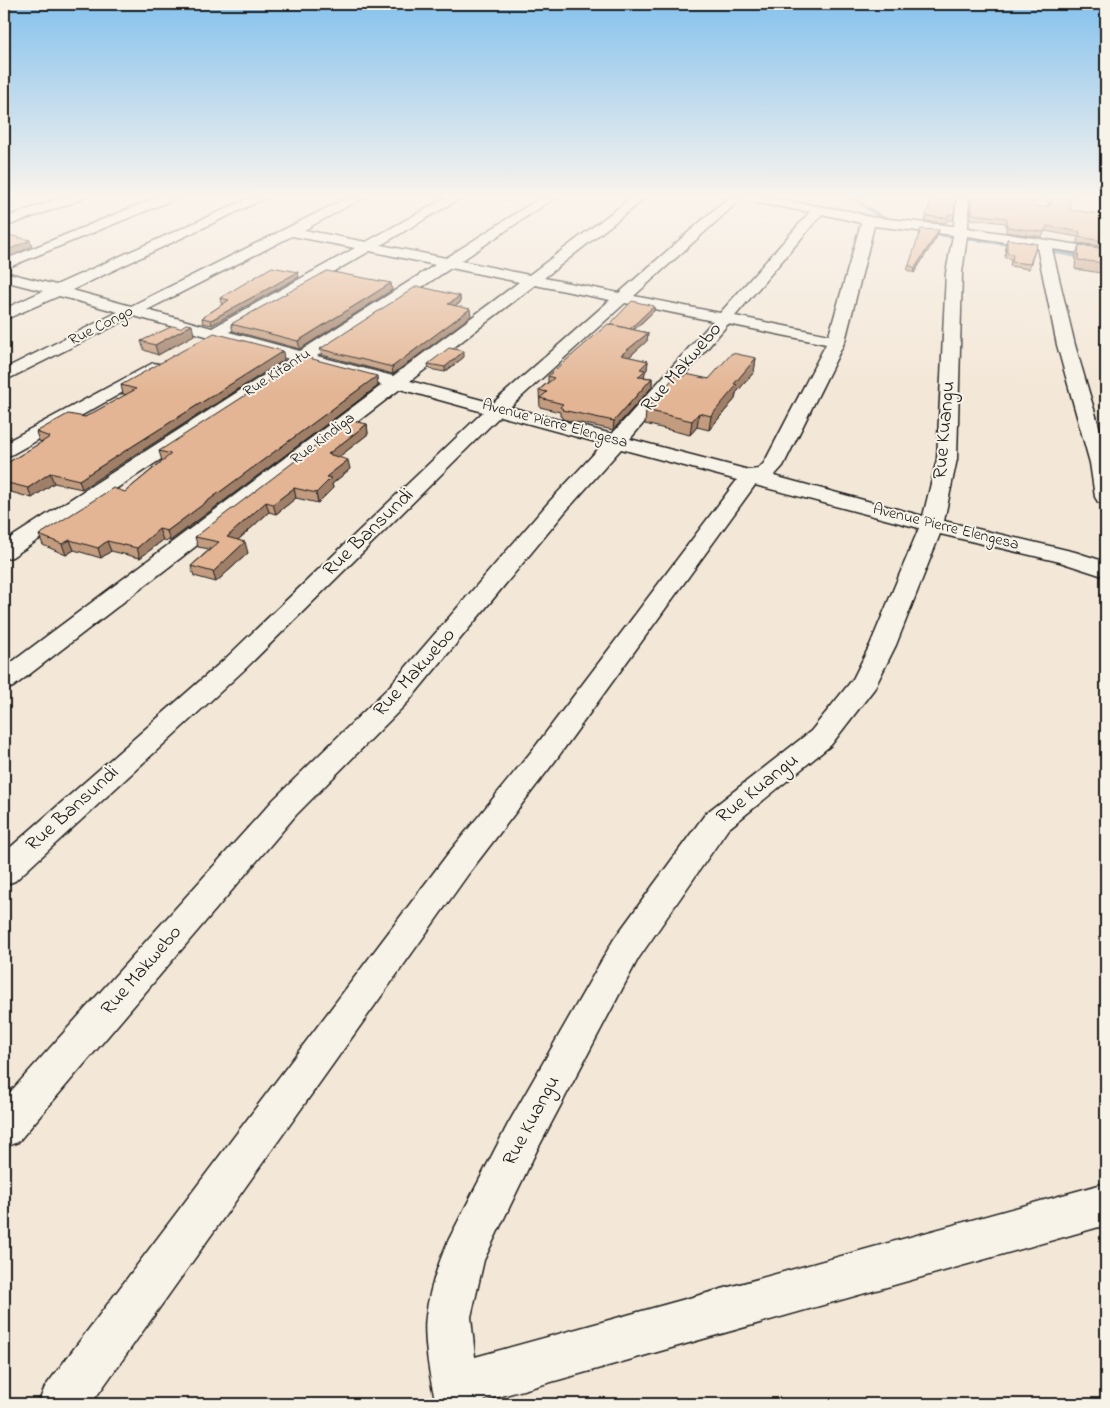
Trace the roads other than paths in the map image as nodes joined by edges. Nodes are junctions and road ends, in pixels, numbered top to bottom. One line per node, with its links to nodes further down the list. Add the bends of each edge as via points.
1 (122, 262): 14 (street)
2 (228, 262): 16 (street, Rue Congo)
3 (341, 262): 19 (street)
4 (440, 262): 11 (street)
5 (557, 262): 13 (street, Rue Kindiga)
6 (664, 262): 15 (street, Rue Bansundi)
7 (774, 262): 18 (street, Rue Makwebo)
8 (850, 262): 20 (street)
9 (956, 262): 31 (street, Rue Kuangu, via 947,459)
10 (1048, 262): 30 (street)
11 (446, 263): 13 (street); 22 (street, Rue Kitantu)
12 (4, 276): 14 (street, Avenue Pierre Elengesa)
13 (532, 281): 15 (street); 25 (street, Rue Kindiga)
14 (58, 291): 16 (street, Avenue Pierre Elengesa); 17 (street)
15 (624, 298): 18 (street); 26 (street, Rue Bansundi)
16 (128, 311): 19 (street, Avenue Pierre Elengesa); 24 (street, Rue Congo)
17 (4, 315)
18 (725, 319): 20 (street); 27 (street, Rue Makwebo)
19 (214, 334): 21 (street); 22 (street, Avenue Pierre Elengesa)
20 (836, 341): 29 (street, via 773,466 764,474)
21 (197, 343)
22 (300, 357): 25 (street, Avenue Pierre Elengesa); 33 (street, Rue Kitantu)
23 (164, 362): 28 (street)
24 (4, 376)
25 (397, 384): 26 (street, Avenue Pierre Elengesa); 36 (street, Rue Kindiga)
26 (497, 409): 27 (street, Avenue Pierre Elengesa); 37 (street, Rue Bansundi, via 235,664)
27 (618, 440): 29 (street, Avenue Pierre Elengesa); 38 (street, Rue Makwebo, via 398,695 285,807)
28 (4, 451)
29 (751, 476): 31 (street, Avenue Pierre Elengesa); 41 (street, via 545,754 458,864)
30 (1106, 497)
31 (932, 525): 34 (street, Avenue Pierre Elengesa); 40 (street, Rue Kuangu, via 864,684 821,738 717,820 626,949 522,1138 464,1256 448,1318)
32 (1106, 548): 34 (street)
33 (4, 552)
34 (1067, 557): 35 (street, Avenue Pierre Elengesa)
35 (1106, 570)
36 (4, 681)
37 (4, 872)
38 (4, 1128)
39 (1104, 1208): 40 (street)
40 (458, 1395)
41 (62, 1404)

